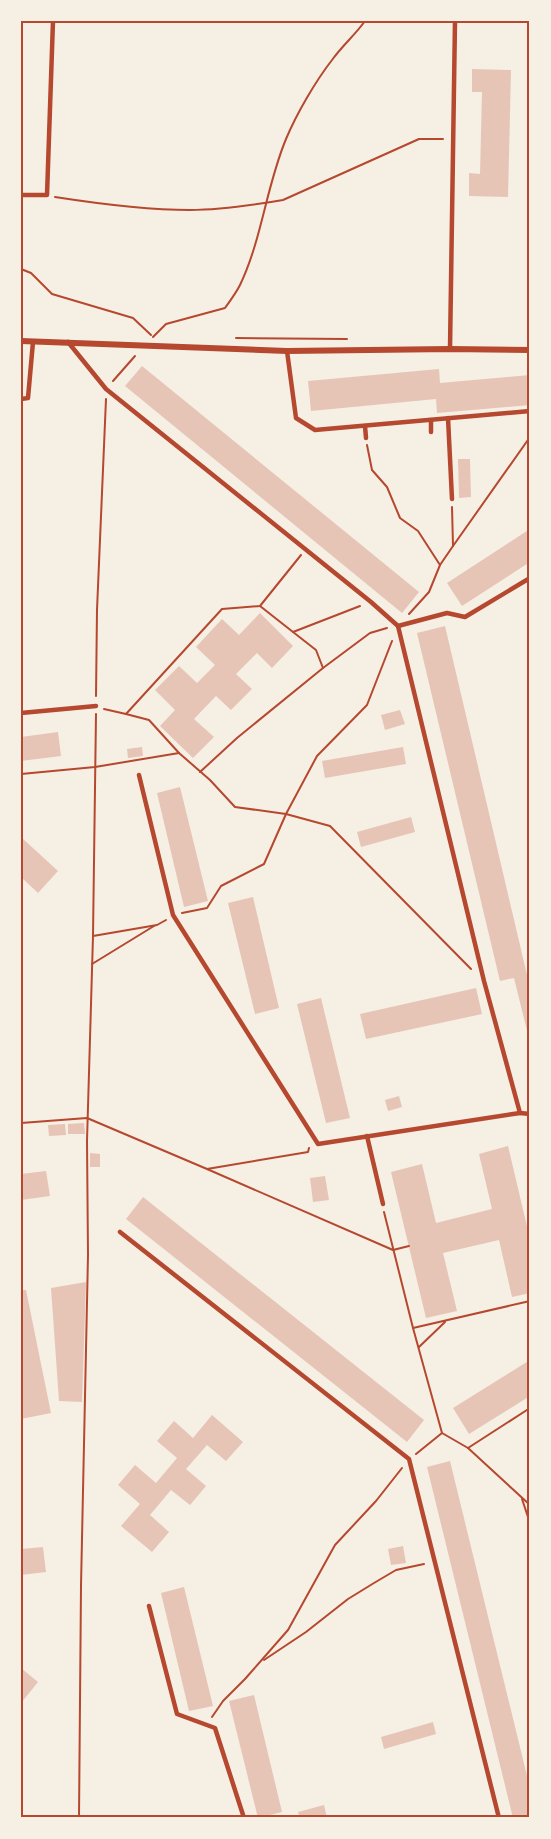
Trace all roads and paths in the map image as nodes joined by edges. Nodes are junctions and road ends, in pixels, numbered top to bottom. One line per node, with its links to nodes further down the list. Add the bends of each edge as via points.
1 (53, 21): 6 (lane)
2 (365, 21): 7 (path, via 332,59 300,110 286,139)
3 (455, 21): 4 (lane)
4 (453, 139): 7 (path, via 419,139 283,200); 18 (lane)
5 (21, 195): 6 (lane)
6 (47, 195): 7 (path, via 108,205 191,210)
7 (266, 203): 10 (path, via 240,285 225,308 166,324)
8 (21, 269): 10 (path, via 31,273 52,294 133,318)
9 (141, 336): 10 (path)
10 (153, 337): 11 (path); 17 (path)
11 (165, 337)
12 (236, 338): 13 (path)
13 (355, 339)
14 (21, 341): 15 (street)
15 (33, 342): 16 (street); 22 (lane, via 28,398)
16 (68, 342): 17 (street); 21 (lane)
17 (144, 345): 20 (street); 21 (path)
18 (450, 349): 19 (street); 20 (street)
19 (530, 350)
20 (287, 351): 26 (lane, via 296,418 315,430)
21 (106, 389): 32 (lane); 40 (path)
22 (21, 399)
23 (530, 411): 24 (lane)
24 (448, 418): 25 (lane); 30 (lane)
25 (431, 420): 26 (lane); 27 (lane)
26 (365, 426): 29 (lane)
27 (432, 432)
28 (530, 437): 31 (path)
29 (366, 438): 33 (path, via 372,470 387,487 400,518 418,531)
30 (452, 499): 31 (path)
31 (453, 546): 33 (path)
32 (306, 549): 35 (lane); 36 (path)
33 (440, 565): 37 (path, via 429,592)
34 (530, 578): 37 (lane, via 465,617 447,613)
35 (372, 602): 37 (lane); 38 (path)
36 (260, 606): 38 (path); 42 (path, via 222,609)
37 (398, 626): 39 (path, via 370,633); 48 (path, via 367,705 317,756); 53 (lane)
38 (293, 632): 39 (path, via 316,651)
39 (323, 669): 45 (path)
40 (96, 706): 41 (lane); 42 (path); 44 (path)
41 (21, 713)
42 (126, 714): 43 (path, via 149,720)
43 (179, 753): 44 (path); 45 (path)
44 (95, 767): 46 (path); 51 (path)
45 (200, 772): 48 (path, via 234,807)
46 (21, 774)
47 (139, 775): 49 (lane)
48 (286, 814): 49 (path, via 264,864 221,886 207,908); 53 (path, via 330,826)
49 (173, 915): 50 (path); 59 (lane)
50 (157, 925): 51 (path); 52 (path)
51 (93, 936): 52 (path)
52 (92, 964): 56 (path)
53 (484, 981): 54 (lane)
54 (520, 1113): 55 (lane); 58 (lane)
55 (530, 1114)
56 (87, 1118): 57 (path); 60 (path); 80 (path)
57 (21, 1123)
58 (367, 1136): 59 (lane); 61 (lane)
59 (318, 1144): 60 (path, via 311,1145 308,1152)
60 (207, 1169): 64 (path)
61 (383, 1204): 64 (path)
62 (120, 1232): 72 (lane)
63 (409, 1246): 64 (path)
64 (393, 1250): 67 (path)
65 (530, 1301): 66 (path)
66 (447, 1320): 67 (path); 68 (path)
67 (413, 1328): 68 (path)
68 (418, 1347): 70 (path)
69 (530, 1408): 71 (path)
70 (442, 1433): 71 (path); 72 (path)
71 (468, 1448): 73 (path)
72 (410, 1459): 76 (lane); 78 (path, via 335,1545 288,1630)
73 (521, 1497): 74 (path); 75 (path)
74 (530, 1504)
75 (530, 1523)
76 (435, 1561): 78 (path, via 396,1570); 82 (lane)
77 (149, 1606): 79 (lane, via 177,1714)
78 (261, 1661): 79 (path, via 223,1701)
79 (207, 1725): 81 (lane, via 215,1728)
80 (79, 1818)
81 (244, 1818)
82 (499, 1818)

